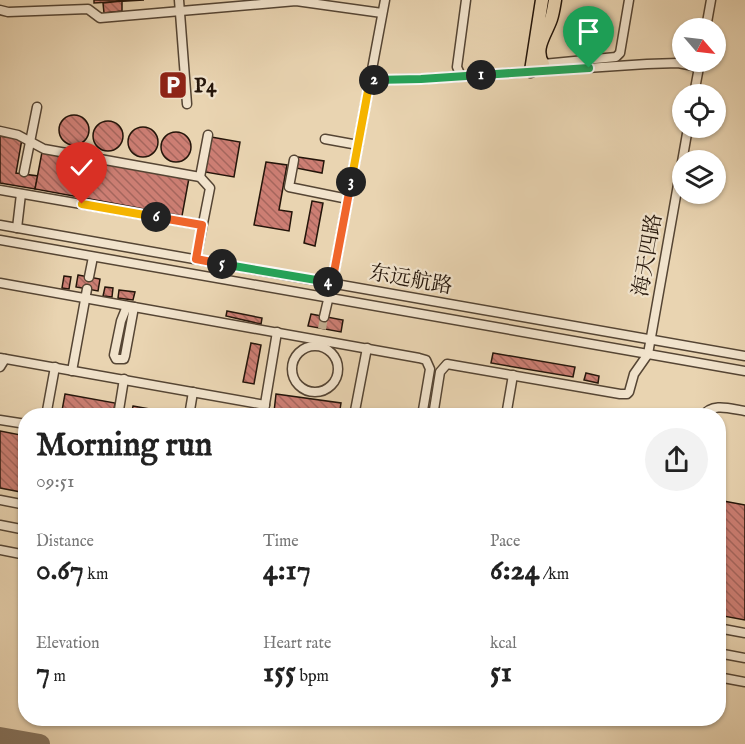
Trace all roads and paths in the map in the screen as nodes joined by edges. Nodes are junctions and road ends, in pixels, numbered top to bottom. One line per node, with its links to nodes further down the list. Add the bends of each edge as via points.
1 (179, 0): 9 (street)
2 (385, 0): 10 (street)
3 (466, 0): 15 (street, via 457,67)
4 (542, 0): 14 (highway)
5 (555, 0): 13 (highway, via 538,48)
6 (629, 0): 13 (street, via 620,53 616,57)
7 (711, 0): 11 (street)
8 (0, 10): 9 (street, via 88,9 100,18)
9 (180, 12): 10 (street, via 296,1); 17 (street)
10 (382, 14): 16 (street)
11 (708, 18)
12 (672, 63): 14 (street)
13 (543, 64)
14 (531, 71): 15 (street)
15 (461, 76): 16 (street)
16 (370, 80): 24 (street)
17 (187, 104)
18 (37, 108): 23 (street)
19 (0, 131): 23 (street)
20 (208, 135): 27 (street)
21 (686, 138): 47 (street, 海天四路)
22 (325, 139): 24 (street)
23 (30, 141): 26 (street); 27 (street, via 44,149)
24 (358, 145): 30 (street)
25 (294, 160): 30 (street, via 290,187)
26 (24, 172)
27 (200, 177): 32 (street, via 210,188)
28 (0, 190): 29 (street)
29 (21, 194): 32 (street); 33 (street)
30 (348, 199): 39 (street)
31 (0, 225): 33 (street, 东远航路)
32 (202, 225): 36 (street)
33 (17, 228): 36 (street, 东远航路)
34 (0, 240): 35 (street, 东远航路)
35 (93, 257): 37 (street); 42 (street, 东远航路)
36 (196, 259): 39 (street, 东远航路)
37 (89, 277)
38 (0, 283): 41 (street)
39 (332, 283): 42 (street); 47 (street, 东远航路)
40 (87, 289): 41 (street)
41 (85, 299): 43 (street); 55 (street)
42 (328, 299): 44 (street); 50 (street, 东远航路)
43 (130, 307): 43 (street, via 125,356 120,360 114,355 121,321); 46 (street)
44 (324, 317)
45 (322, 329): 48 (street)
46 (277, 332): 48 (street); 60 (street)
47 (651, 339): 50 (street, 海天四路); 51 (street, 东远航路)
48 (318, 343): 48 (street, via 300,352 292,367 297,384 311,392 327,389 338,375 334,356); 49 (street)
49 (366, 348): 65 (street); 66 (street, via 429,363)
50 (648, 354): 56 (street, 东远航路); 57 (street, via 634,374 627,394)
51 (745, 356)
52 (3, 358): 53 (street); 54 (street)
53 (0, 367)
54 (55, 367): 55 (street); 61 (street)
55 (72, 370): 58 (street)
56 (745, 371)
57 (513, 375): 67 (street, via 445,366 440,372); 68 (street)
58 (124, 379): 59 (street); 62 (street)
59 (193, 392): 60 (street); 63 (street)
60 (265, 405): 64 (street)
61 (47, 408)
62 (119, 408)
63 (190, 408)
64 (264, 408)
65 (355, 408)
66 (423, 408)
67 (434, 408)
68 (507, 408)
69 (726, 408): 70 (street)
70 (745, 411)
71 (0, 420): 72 (street)
72 (18, 423)
73 (0, 500): 74 (street)
74 (18, 503)
75 (0, 525): 76 (street)
76 (18, 528)
77 (0, 550): 78 (street)
78 (18, 553)
79 (726, 629): 80 (street)
80 (745, 633)
81 (726, 654): 82 (street)
82 (745, 658)
83 (726, 678): 84 (street)
84 (745, 682)

